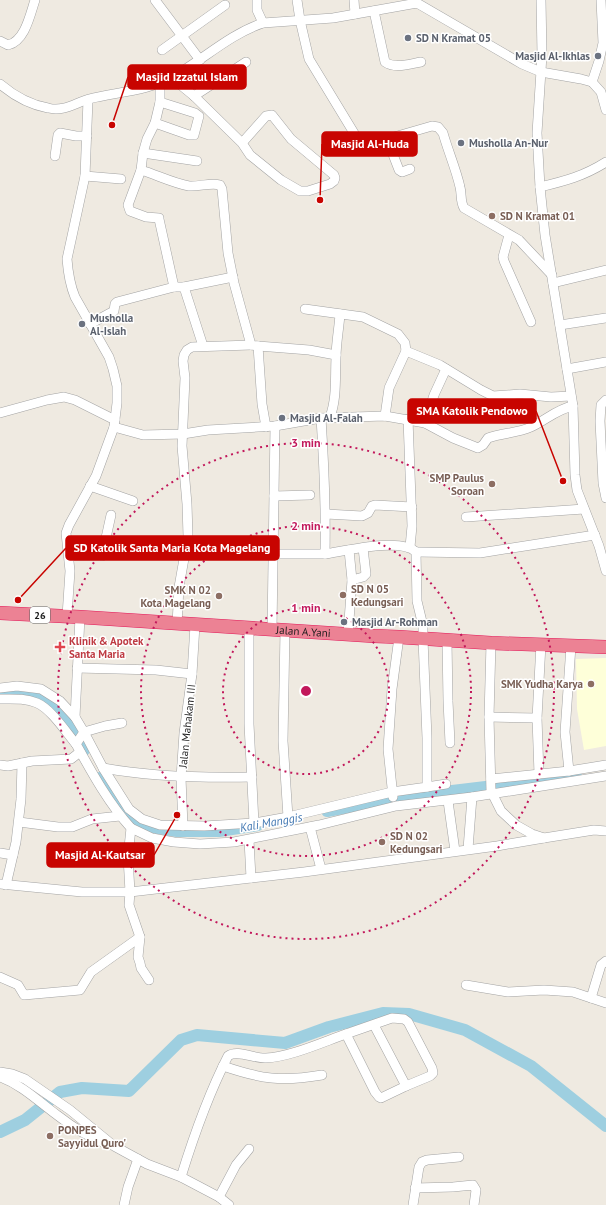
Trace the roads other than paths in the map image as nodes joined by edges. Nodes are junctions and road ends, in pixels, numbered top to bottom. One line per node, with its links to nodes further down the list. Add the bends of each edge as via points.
1 (36, 0): 15 (street, via 18,40 8,45)
2 (155, 0): 14 (street)
3 (257, 0): 13 (street, via 257,10)
4 (297, 0): 12 (street)
5 (354, 0): 11 (street)
6 (541, 0): 20 (street)
7 (601, 0): 22 (street, via 603,43)
8 (417, 1): 10 (street); 20 (street, via 522,64)
9 (225, 5): 14 (street)
10 (374, 11): 11 (street); 19 (street, via 385,62 399,66)
11 (355, 14): 12 (street)
12 (300, 20): 13 (street); 31 (street, via 309,59 357,138 364,141)
13 (263, 23): 17 (street, via 252,26)
14 (182, 35): 16 (street); 17 (street)
15 (0, 41)
16 (162, 50)
17 (200, 60): 21 (street)
18 (246, 62): 25 (street)
19 (421, 62)
20 (541, 72): 22 (street); 41 (street, via 538,133)
21 (172, 78): 23 (street); 25 (street)
22 (592, 82): 28 (street, via 601,92)
23 (160, 83): 26 (street); 27 (street)
24 (0, 84): 26 (street, via 28,101 49,109 64,109)
25 (194, 96): 32 (street)
26 (88, 100): 30 (street)
27 (160, 102): 29 (street); 29 (street, via 198,114 195,134 189,135)
28 (606, 108)
29 (155, 123): 33 (street)
30 (87, 136): 34 (street, via 60,133); 39 (street)
31 (387, 139): 37 (street, via 399,170 402,172); 42 (street, via 432,126 438,127 443,134 460,188 461,204)
32 (242, 143): 32 (street, via 266,116 272,115 291,139 334,175 334,181 308,191 300,191 281,180 250,155)
33 (143, 153): 35 (street); 38 (street)
34 (55, 156)
35 (197, 161)
36 (606, 162): 41 (street, via 569,180)
37 (410, 169)
38 (141, 170): 44 (street, via 188,186 220,185); 46 (street, via 128,205 129,209 146,217 160,219)
39 (85, 176): 40 (street); 52 (street, via 67,259 72,290)
40 (121, 179)
41 (540, 187): 45 (street)
42 (509, 235): 45 (street, via 519,240); 51 (street, via 504,261)
43 (606, 270): 45 (street)
44 (233, 277): 47 (street); 55 (street)
45 (552, 279): 53 (street)
46 (174, 287): 47 (street); 52 (street, via 117,302 114,311)
47 (184, 287): 54 (street)
48 (305, 309): 49 (street)
49 (340, 314): 56 (street, via 363,317 398,334 405,343); 57 (street)
50 (606, 318): 53 (street)
51 (531, 322)
52 (90, 324): 69 (street, via 113,369 117,386)
53 (560, 325): 60 (street)
54 (203, 346): 55 (street); 72 (street, via 192,347 186,350 184,355)
55 (254, 346): 57 (street, via 309,350); 71 (street, via 262,404)
56 (406, 352): 59 (street); 65 (street, via 389,388)
57 (336, 355): 66 (street, via 335,400)
58 (606, 362): 60 (street)
59 (446, 369): 61 (street, via 493,396); 70 (street, via 434,394)
60 (567, 369): 61 (street)
61 (571, 396): 63 (street)
62 (606, 400): 76 (street, via 601,404 600,421)
63 (573, 406): 70 (street, via 564,408 523,430 488,438 478,448); 79 (street, via 575,475)
64 (0, 413): 69 (street, via 64,397 75,400)
65 (385, 416): 66 (street); 68 (street)
66 (330, 417): 67 (street)
67 (321, 418): 71 (street); 80 (street)
68 (408, 419): 70 (street); 78 (street)
69 (115, 423): 72 (street, via 142,435); 73 (street)
70 (425, 423)
71 (270, 426): 72 (street); 75 (street)
72 (183, 434): 95 (street, via 188,536 179,587)
73 (90, 486): 77 (street); 89 (street, via 66,533)
74 (310, 495): 75 (street)
75 (274, 496): 87 (street)
76 (606, 498)
77 (133, 501)
78 (412, 507): 80 (street, via 375,505 362,516); 86 (street)
79 (584, 509): 82 (street); 83 (street)
80 (326, 514): 88 (street)
81 (111, 515): 89 (street, via 102,556)
82 (466, 516)
83 (595, 535): 86 (street, via 480,553); 90 (street)
84 (364, 548): 85 (street); 86 (street, via 386,545); 91 (street, via 366,574)
85 (349, 550): 88 (street); 91 (street)
86 (413, 550): 101 (street)
87 (273, 554): 88 (street); 98 (street)
88 (325, 554)
89 (69, 556): 93 (street)
90 (606, 571)
91 (352, 580): 99 (street)
92 (0, 613): 93 (highway, Jalan A.Yani / 26)
93 (67, 616): 94 (highway, Jalan A.Yani / 26)
94 (80, 617): 95 (highway, Jalan A.Yani / 26); 107 (street)
95 (177, 624): 96 (highway, Jalan A.Yani / 26)
96 (195, 625): 97 (highway, Jalan A.Yani / 26); 108 (street, Jalan Mahakam III)
97 (249, 629): 98 (highway, Jalan A.Yani / 26); 125 (street)
98 (278, 630): 99 (highway, Jalan A.Yani / 26); 136 (street)
99 (348, 634): 100 (highway, Jalan A.Yani / 26)
100 (399, 637): 101 (highway, Jalan A.Yani / 26); 130 (street, via 388,749)
101 (423, 639): 102 (highway, Jalan A.Yani / 26); 129 (street)
102 (447, 641): 103 (highway, Jalan A.Yani / 26); 116 (street)
103 (491, 643): 104 (highway, Jalan A.Yani / 26); 112 (street)
104 (541, 644): 105 (highway, Jalan A.Yani / 26); 113 (street)
105 (571, 646): 106 (highway, Jalan A.Yani / 26); 122 (street, via 565,732)
106 (606, 647)
107 (77, 668): 108 (street, via 156,670); 111 (street)
108 (192, 674): 126 (street, Jalan Mahakam III)
109 (0, 688): 111 (street, via 17,686 40,689 60,701)
110 (0, 699): 117 (street, via 26,700 39,704 52,714)
111 (75, 717): 115 (street)
112 (489, 717): 113 (street); 127 (street)
113 (537, 718): 123 (street)
114 (122, 723): 115 (street)
115 (84, 732): 117 (street); 121 (street)
116 (450, 743)
117 (78, 746): 118 (street, via 71,759); 135 (street)
118 (22, 763): 119 (street); 137 (street)
119 (0, 765)
120 (606, 765): 122 (street)
121 (103, 768): 126 (street); 139 (street, via 129,809 142,819 160,825)
122 (569, 771): 123 (street)
123 (539, 774): 127 (street)
124 (606, 776): 131 (street)
125 (252, 777): 126 (street); 138 (street)
126 (181, 778): 139 (street, Jalan Mahakam III)
127 (491, 780): 131 (street)
128 (446, 784): 129 (street)
129 (427, 787): 130 (street)
130 (392, 793): 134 (street); 136 (street)
131 (491, 793): 132 (street); 143 (street, via 507,818 532,834)
132 (472, 798): 133 (street); 145 (street)
133 (448, 800): 134 (street); 146 (street)
134 (396, 806): 140 (street)
135 (120, 816): 137 (street, via 92,819 72,827); 141 (street)
136 (288, 817): 138 (street)
137 (19, 822): 148 (street)
138 (254, 823): 139 (street)
139 (183, 826)
140 (310, 827): 144 (street); 149 (street)
141 (131, 828): 144 (street, via 152,838 174,842 200,844); 152 (street, via 128,857)
142 (606, 831): 143 (street, via 594,830)
143 (544, 838): 145 (street)
144 (249, 840): 150 (street)
145 (468, 849): 146 (street)
146 (455, 851): 149 (street)
147 (0, 852): 148 (street)
148 (13, 855): 151 (street)
149 (321, 869): 150 (street)
150 (252, 878): 152 (street)
151 (3, 885): 152 (street, via 82,892)
152 (130, 892): 153 (street, via 129,905)
153 (140, 937): 155 (street, via 91,972 80,990 24,996 18,985); 156 (street, via 138,956 141,968)
154 (606, 961): 158 (street, via 602,965)
155 (0, 977)
156 (149, 980)
157 (466, 984): 158 (street, via 508,992 573,992)
158 (591, 998): 159 (street)
159 (606, 1003)
160 (374, 1025): 161 (street); 166 (street); 166 (street, via 392,1018 408,1022 433,1072 430,1076)
161 (346, 1034): 162 (street, via 279,1056 265,1058 233,1053 228,1056); 166 (street, via 379,1097 385,1097)
162 (223, 1066): 164 (street, via 248,1074 278,1079); 172 (street, via 208,1096)
163 (0, 1072): 167 (street, via 25,1079)
164 (322, 1075)
165 (0, 1077): 167 (street)
166 (406, 1086)
167 (32, 1089): 168 (street, via 70,1110); 168 (street, via 58,1116 86,1134)
168 (114, 1146): 171 (street)
169 (249, 1149): 174 (street, via 236,1165)
170 (459, 1157): 173 (street, via 424,1160 419,1167)
171 (138, 1160): 172 (street); 175 (street)
172 (181, 1177): 174 (street)
173 (415, 1188): 177 (street); 178 (street, via 473,1185 476,1190)
174 (220, 1197): 176 (street)
175 (124, 1205)
176 (229, 1205)
177 (413, 1205)
178 (474, 1205)

